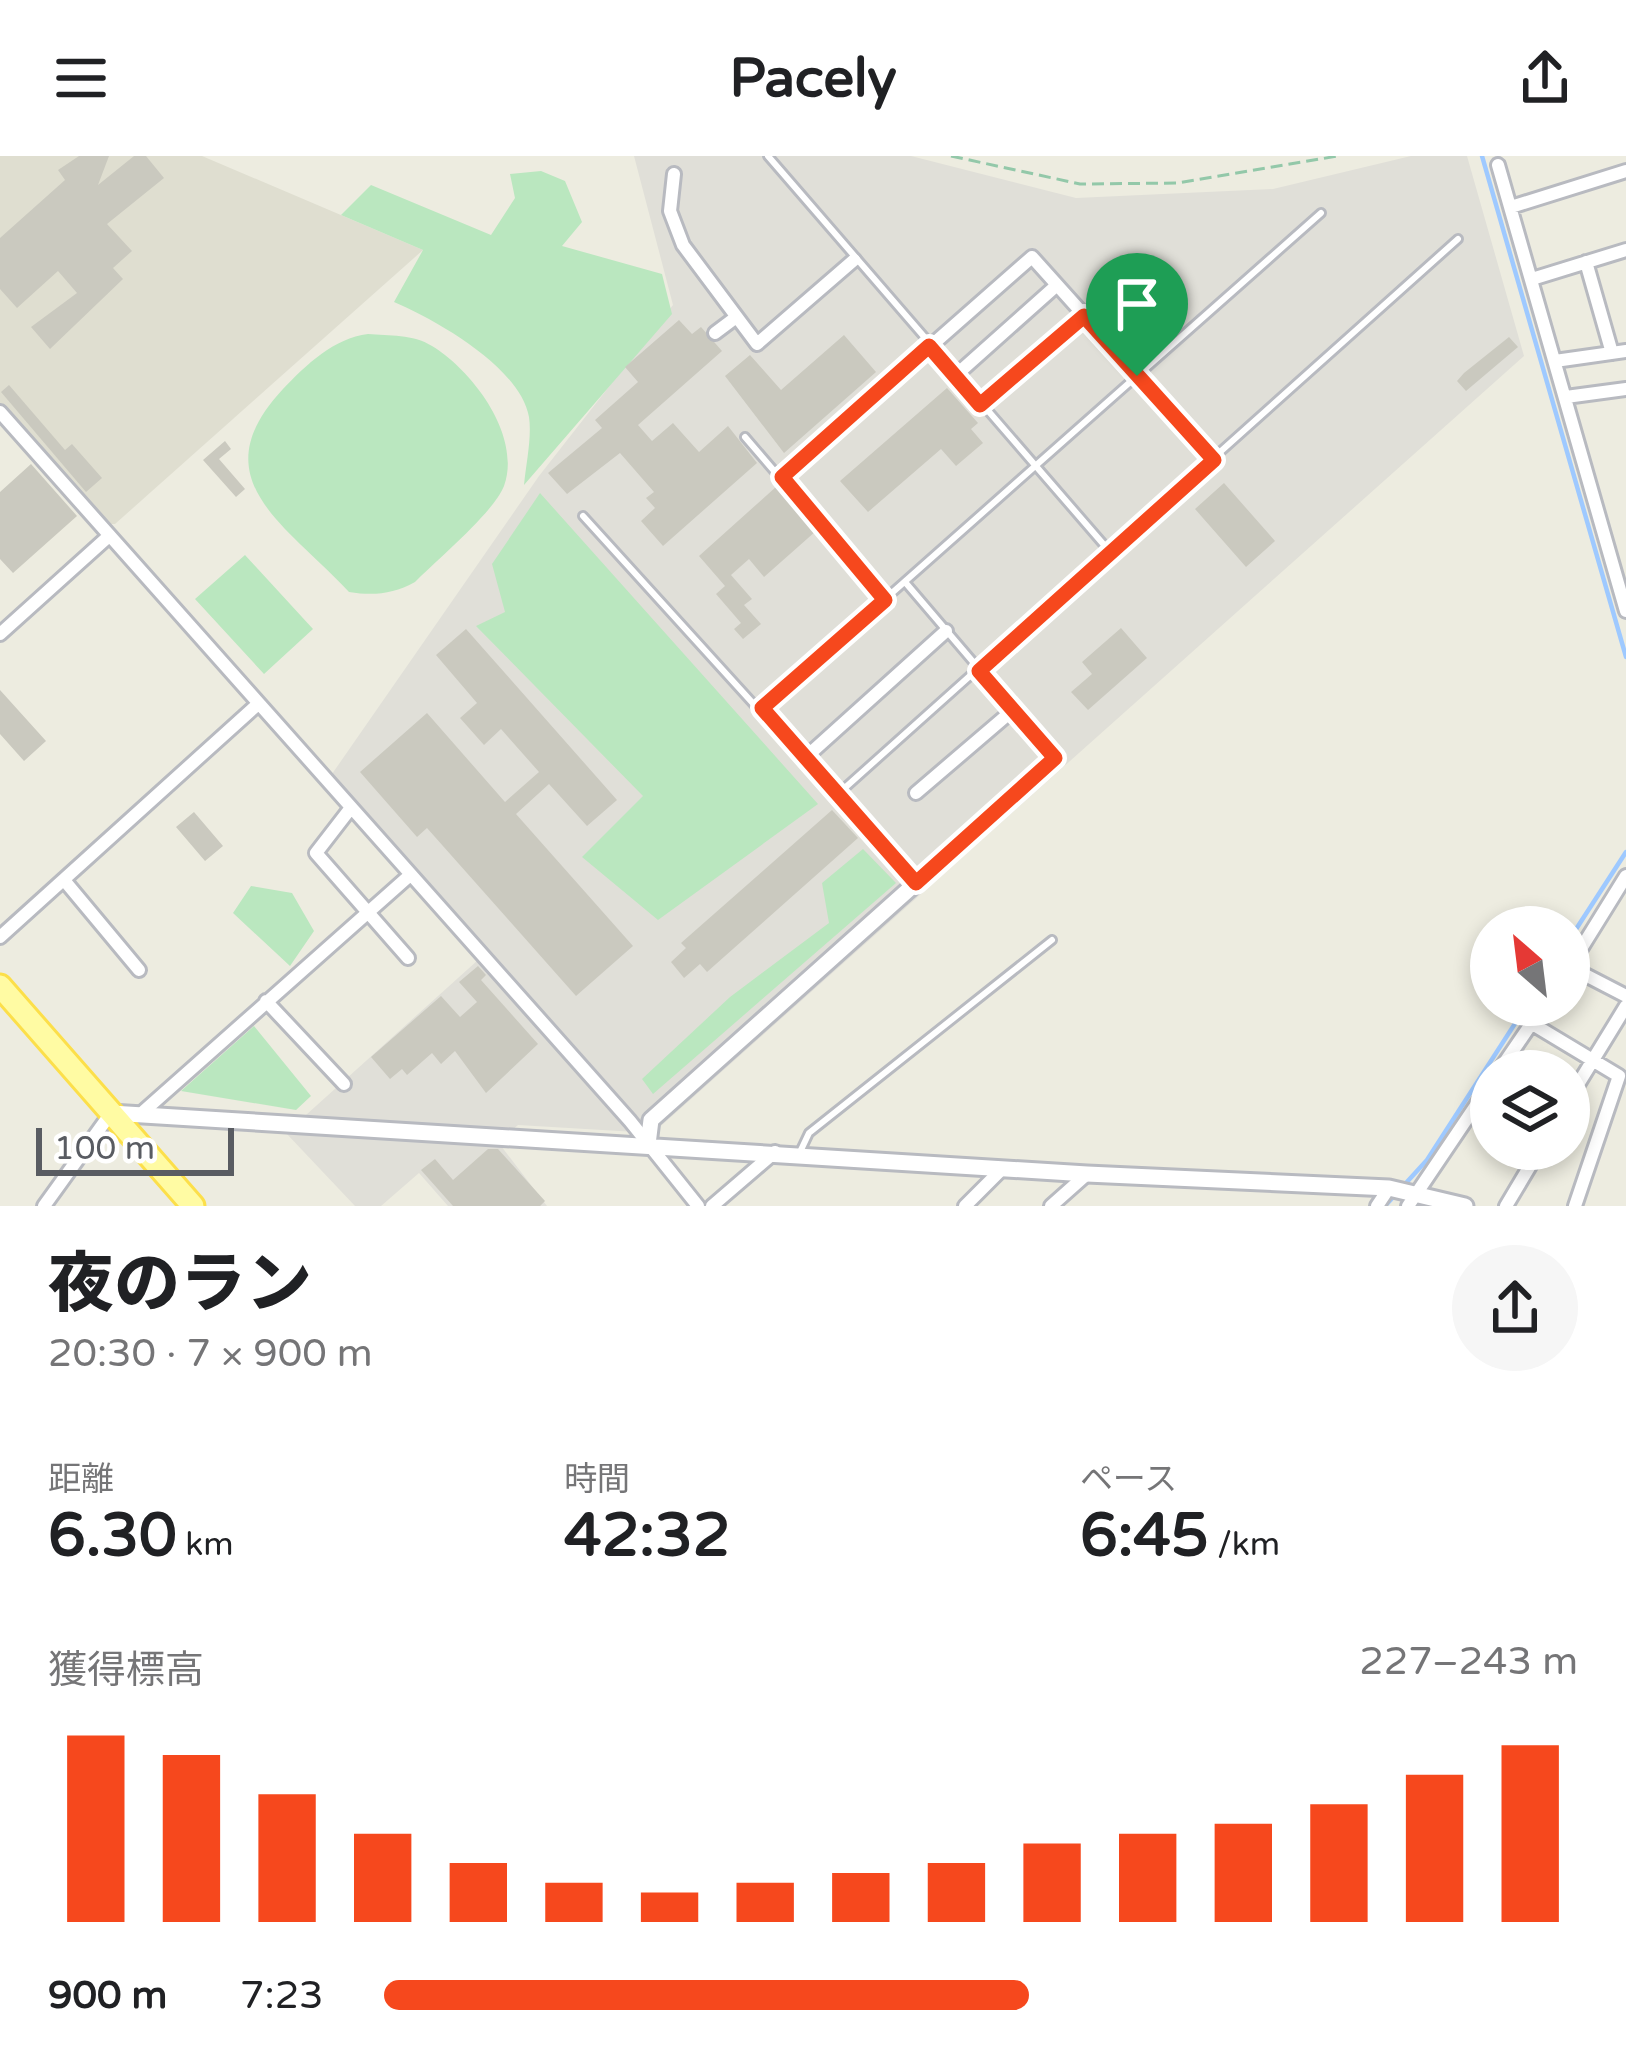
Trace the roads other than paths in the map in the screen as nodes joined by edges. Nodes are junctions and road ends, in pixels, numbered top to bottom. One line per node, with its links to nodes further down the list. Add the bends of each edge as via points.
1 (768, 156): 9 (lane)
2 (1498, 165): 5 (street)
3 (1626, 171): 5 (street)
4 (674, 174): 14 (street, via 670,211 682,244)
5 (1510, 207): 11 (street)
6 (1321, 213): 20 (lane)
7 (1458, 239): 26 (lane)
8 (1626, 250): 10 (street)
9 (854, 260): 14 (street, via 757,344); 16 (lane)
10 (1586, 262): 11 (street); 17 (street)
11 (1532, 279): 18 (street)
12 (1057, 285): 13 (street); 16 (street, via 1032,257); 19 (street)
13 (1084, 316): 20 (street); 23 (street)
14 (735, 317): 15 (street)
15 (716, 334)
16 (929, 346): 19 (lane); 28 (street)
17 (1619, 352): 18 (street)
18 (1556, 362): 22 (street)
19 (955, 376): 23 (lane)
20 (1137, 376): 26 (street); 27 (lane)
21 (1626, 389): 22 (street)
22 (1566, 398): 34 (street)
23 (980, 405): 27 (lane)
24 (0, 412): 30 (street)
25 (745, 437): 28 (lane)
26 (1214, 460): 31 (lane)
27 (1034, 467): 31 (lane); 32 (lane)
28 (782, 477): 33 (lane)
29 (583, 516): 39 (lane)
30 (109, 536): 36 (street); 38 (street)
31 (1111, 553): 37 (lane)
32 (905, 582): 33 (lane); 35 (lane)
33 (885, 600): 39 (lane)
34 (1626, 611)
35 (946, 631): 37 (lane); 41 (street)
36 (0, 634)
37 (979, 671): 40 (lane); 43 (lane)
38 (258, 704): 44 (street); 47 (street)
39 (762, 708): 41 (lane)
40 (1013, 710): 42 (street); 48 (lane, via 1055,758)
41 (806, 758): 43 (lane)
42 (916, 793)
43 (838, 794): 48 (lane)
44 (350, 809): 45 (street); 49 (street, via 316,853)
45 (409, 876): 49 (street); 67 (street)
46 (1626, 876): 50 (street)
47 (64, 880): 51 (street); 54 (street)
48 (916, 883): 67 (street, via 651,1120)
49 (368, 912): 53 (street); 58 (street)
50 (1590, 935)
51 (0, 938)
52 (1052, 940): 69 (lane, via 809,1133)
53 (408, 958)
54 (140, 970)
55 (1590, 978): 57 (street)
56 (0, 986): 65 (main road)
57 (1626, 996)
58 (266, 1001): 63 (street); 64 (street)
59 (1626, 1006): 61 (street)
60 (1536, 1026): 61 (street)
61 (1592, 1060): 62 (street); 84 (street, via 1618,1076)
62 (1590, 1063)
63 (344, 1084)
64 (144, 1111): 65 (street); 67 (street)
65 (111, 1113): 75 (street); 76 (main road)
66 (1470, 1114): 74 (street)
67 (648, 1144): 68 (street); 77 (street)
68 (775, 1152): 69 (street); 78 (street)
69 (800, 1152): 70 (street)
70 (1004, 1167): 72 (street); 79 (street)
71 (1527, 1170): 83 (street)
72 (1087, 1174): 73 (street); 80 (street)
73 (1388, 1188): 74 (street); 81 (street)
74 (1413, 1199): 82 (street)
75 (44, 1206)
76 (193, 1206)
77 (698, 1206)
78 (712, 1206)
79 (965, 1206)
80 (1051, 1206)
81 (1377, 1206)
82 (1465, 1206)
83 (1506, 1206)
84 (1575, 1206)

